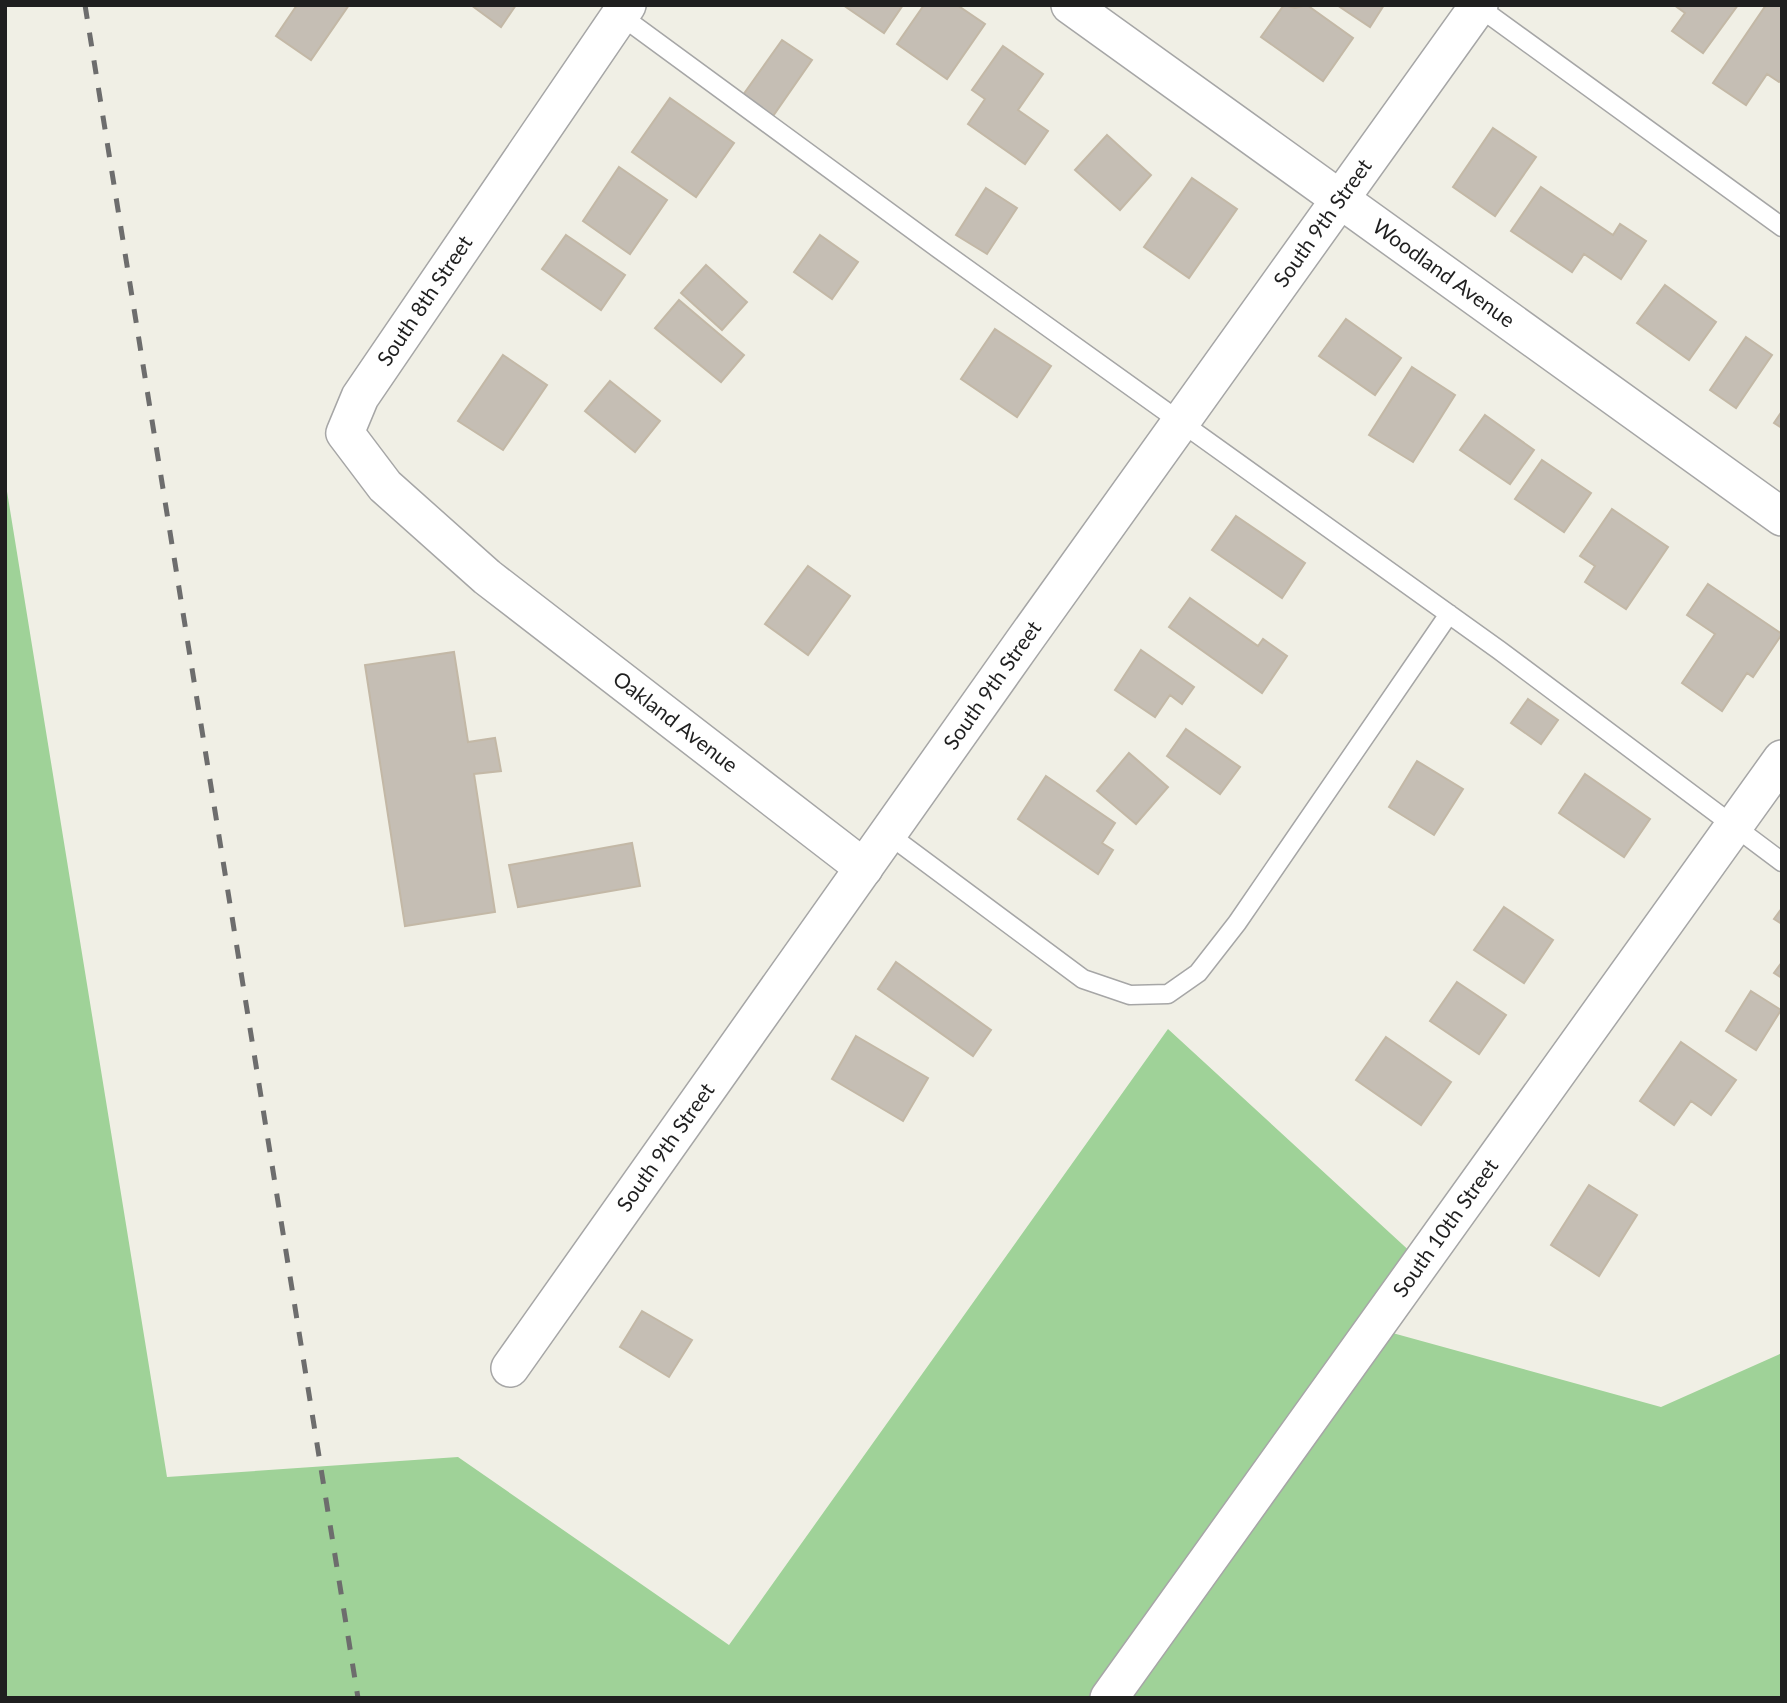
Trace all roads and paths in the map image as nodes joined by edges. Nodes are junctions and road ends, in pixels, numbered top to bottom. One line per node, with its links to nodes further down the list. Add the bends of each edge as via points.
1 (1070, 5): 4 (street, Woodland Avenue)
2 (1478, 6): 4 (street, South 9th Street); 5 (lane)
3 (624, 10): 6 (lane, via 939,249); 8 (street, South 8th Street, via 360,397 345,432 385,486)
4 (1340, 200): 6 (street, South 9th Street); 7 (street, Woodland Avenue)
5 (1782, 227)
6 (1181, 422): 9 (lane); 12 (street, South 9th Street)
7 (1782, 517)
8 (487, 577): 14 (street, Oakland Avenue)
9 (1449, 614): 11 (lane); 12 (lane, via 1237,923 1198,973 1168,994 1130,995 1083,979)
10 (1782, 759): 11 (street, South 10th Street)
11 (1733, 826): 13 (lane); 16 (street, South 10th Street)
12 (888, 834): 14 (street, South 9th Street)
13 (1782, 862)
14 (864, 868): 15 (street, South 9th Street)
15 (510, 1368)
16 (1109, 1698)

